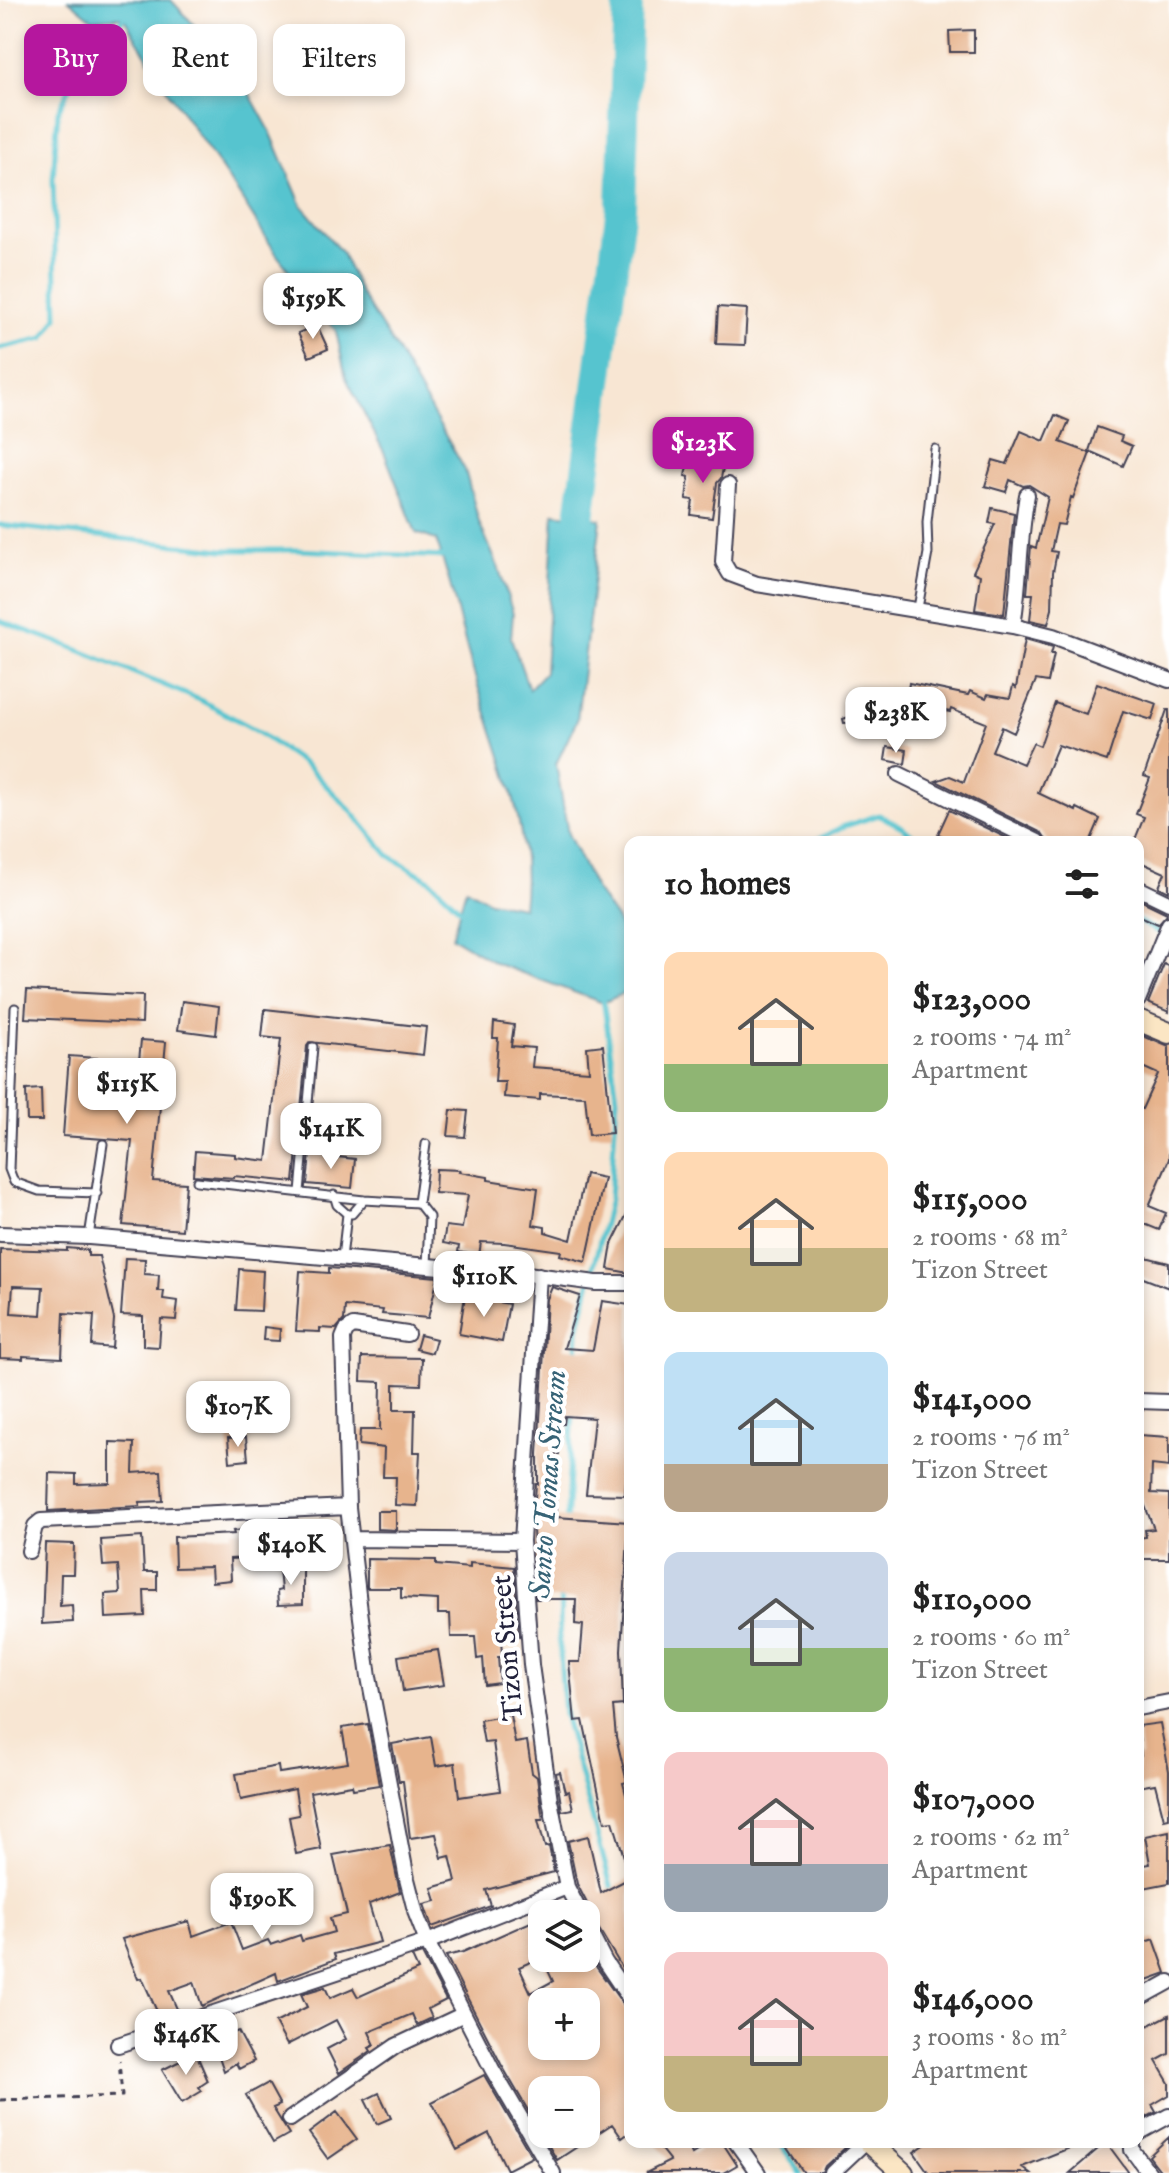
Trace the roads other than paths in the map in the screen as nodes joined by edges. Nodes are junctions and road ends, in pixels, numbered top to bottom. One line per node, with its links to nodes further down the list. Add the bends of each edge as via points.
1 (935, 449): 4 (lane, via 928,553)
2 (728, 485): 4 (street, via 723,562 730,574 757,584)
3 (1027, 495): 5 (street)
4 (918, 608): 5 (street)
5 (1013, 626): 6 (street)
6 (1169, 680)
7 (899, 774): 8 (street)
8 (1026, 836)
9 (1144, 891): 10 (street)
10 (1169, 903)
11 (1168, 926): 12 (street)
12 (1144, 984)
13 (15, 1008): 21 (lane, via 9,1169 14,1182 39,1191)
14 (1144, 1023): 15 (street)
15 (1169, 1033)
16 (313, 1047): 20 (lane)
17 (103, 1144): 21 (lane)
18 (426, 1144): 24 (lane)
19 (197, 1181): 20 (lane)
20 (300, 1192): 22 (lane)
21 (97, 1193): 27 (lane)
22 (334, 1195): 23 (lane); 25 (lane)
23 (364, 1200): 24 (lane); 25 (lane)
24 (418, 1203): 29 (lane, via 429,1217)
25 (347, 1214): 28 (lane)
26 (0, 1234): 27 (street)
27 (89, 1237): 28 (street)
28 (342, 1258): 29 (street)
29 (427, 1266): 30 (street)
30 (539, 1275): 31 (street); 37 (street, Tizon Street)
31 (624, 1283)
32 (407, 1334): 35 (street, via 353,1326 343,1338)
33 (1144, 1401): 34 (street)
34 (1169, 1402)
35 (348, 1507): 36 (street); 38 (street, via 41,1521)
36 (354, 1539): 37 (street); 43 (street, via 374,1705 407,1879)
37 (522, 1541): 41 (street, Tizon Street, via 531,1665)
38 (29, 1551)
39 (1169, 1702): 40 (street)
40 (1144, 1707)
41 (567, 1887): 42 (street, Tizon Street); 43 (street)
42 (574, 1900)
43 (427, 1942): 48 (street); 49 (street)
44 (600, 1952): 46 (street)
45 (1169, 1982): 47 (street)
46 (624, 1990)
47 (1144, 1996)
48 (464, 2014): 51 (street, via 396,2046); 58 (street)
49 (118, 2045)
50 (1169, 2116): 52 (street)
51 (290, 2119)
52 (1144, 2130)
53 (740, 2148): 59 (street)
54 (860, 2148): 57 (street)
55 (874, 2148): 60 (street)
56 (1132, 2148): 61 (street)
57 (836, 2169)
58 (553, 2173)
59 (758, 2173)
60 (903, 2173)
61 (1149, 2173)

